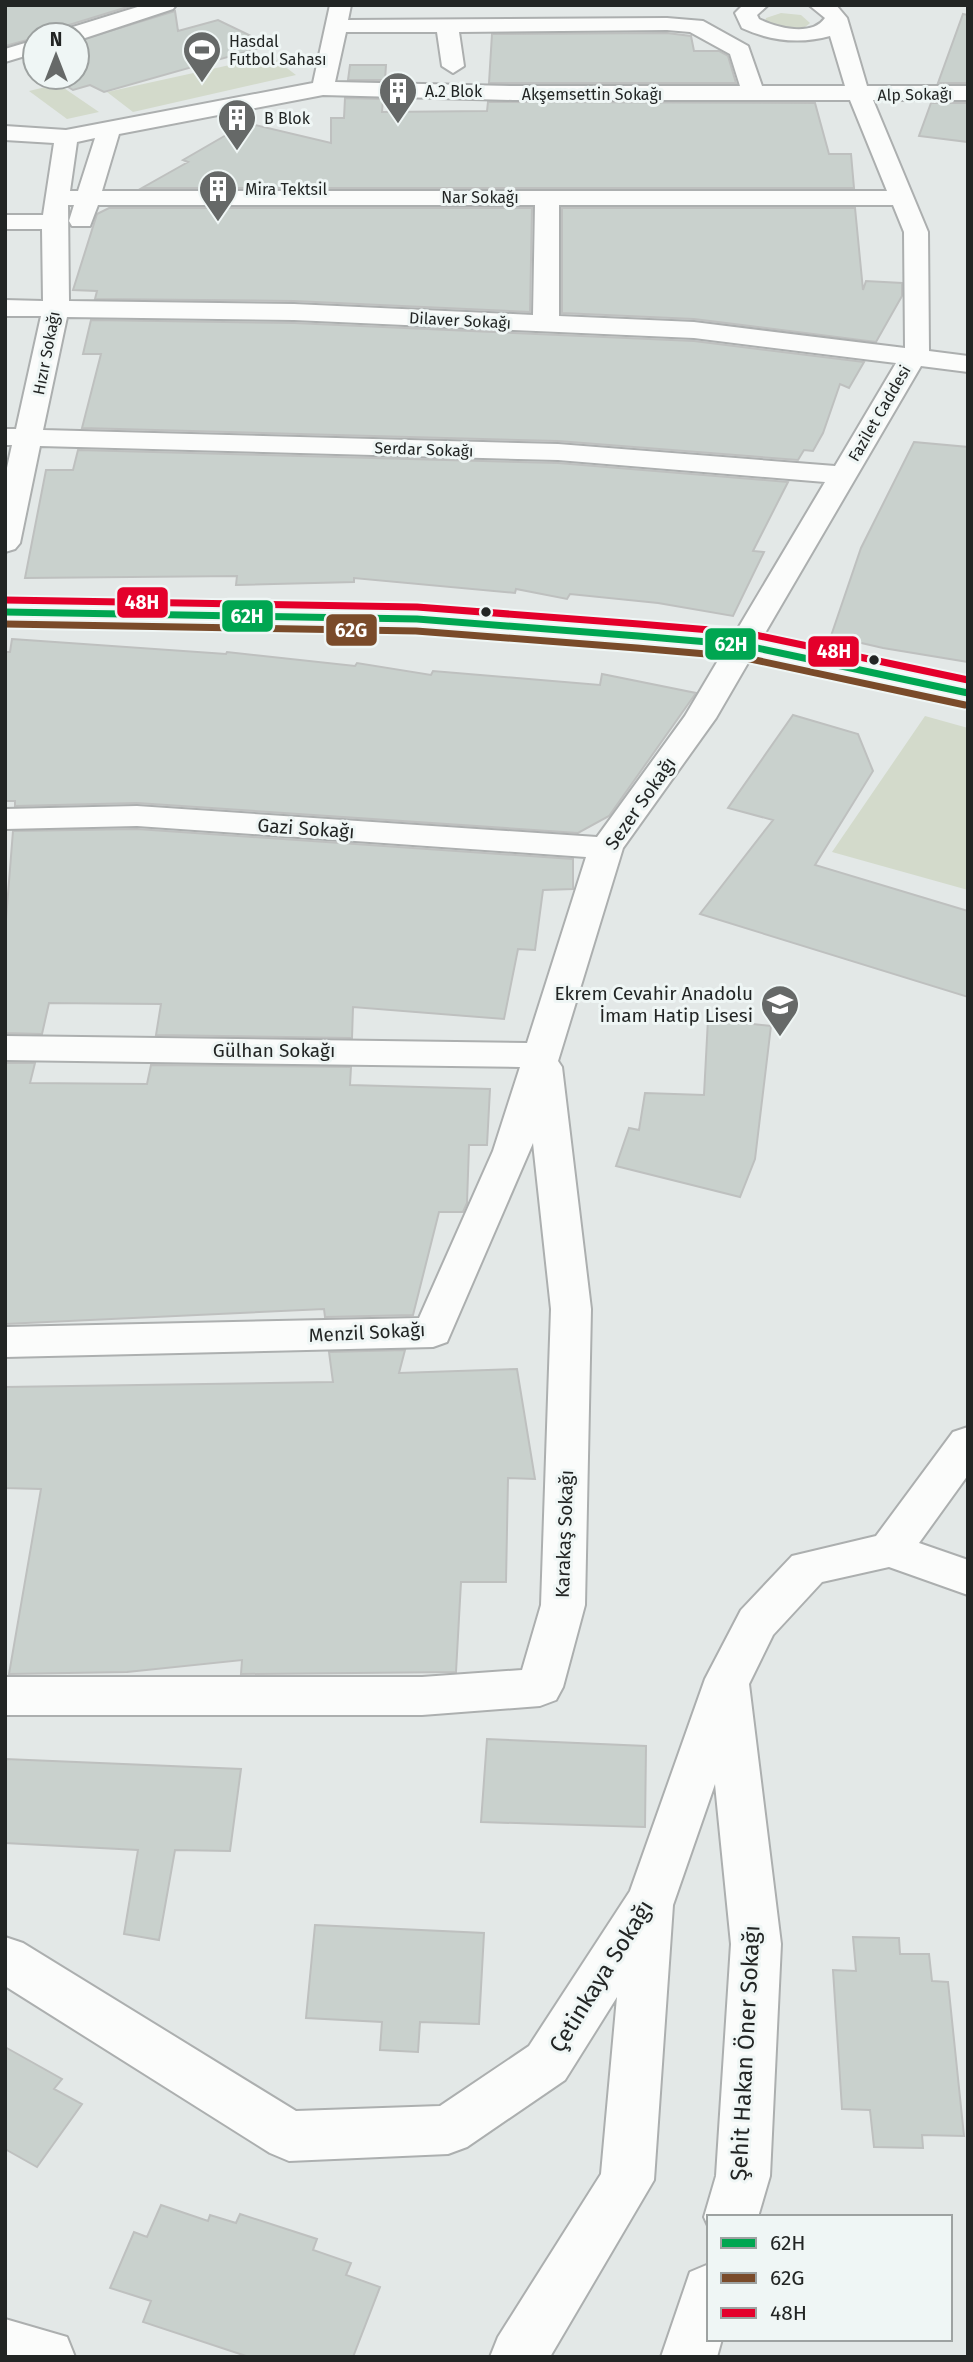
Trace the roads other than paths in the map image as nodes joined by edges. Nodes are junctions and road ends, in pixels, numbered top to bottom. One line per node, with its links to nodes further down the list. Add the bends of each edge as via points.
1 (166, 5): 7 (street)
2 (663, 5): 5 (street)
3 (830, 10): 5 (street, via 830,28 809,34); 10 (street, Fazilet Caddesi)
4 (339, 16): 6 (street); 9 (street)
5 (759, 20): 10 (street)
6 (447, 23): 8 (street); 12 (street, via 695,26 740,51)
7 (91, 29)
8 (453, 66)
9 (323, 88): 12 (street, Akşemsettin Sokağı); 13 (street, Akşemsettin Sokağı)
10 (858, 89): 11 (street, Alp Sokağı); 12 (street, Akşemsettin Sokağı); 18 (street, Fazilet Caddesi)
11 (968, 93)
12 (754, 94)
13 (109, 129): 15 (street, Akşemsettin Sokağı); 17 (street)
14 (5, 133): 15 (street)
15 (66, 137): 19 (street, Hızır Sokağı)
16 (547, 197): 17 (street, Nar Sokağı); 18 (street, Nar Sokağı); 23 (street)
17 (88, 198): 19 (street, Nar Sokağı); 21 (street)
18 (902, 198): 24 (street, Fazilet Caddesi, via 916,232 918,348)
19 (55, 210): 20 (street, Nar Sokağı); 21 (street, Hızır Sokağı)
20 (5, 222)
21 (55, 307): 22 (street, Dilaver Sokağı); 23 (street, Dilaver Sokağı); 26 (street, Hızır Sokağı)
22 (5, 308)
23 (546, 324): 24 (street, Dilaver Sokağı, via 694,330)
24 (912, 357): 25 (street, Dilaver Sokağı); 27 (street, Fazilet Caddesi)
25 (968, 364)
26 (17, 438): 27 (street, Serdar Sokağı, via 558,452); 28 (street, Hızır Sokağı)
27 (843, 475): 30 (street, Fazilet Caddesi)
28 (5, 543)
29 (5, 612): 30 (street, via 417,619)
30 (743, 645): 31 (street); 33 (street, Sezer Sokağı, via 700,718)
31 (968, 693)
32 (5, 819): 33 (street, Gazi Sokağı, via 137,816)
33 (606, 848): 35 (street, Sezer Sokağı)
34 (5, 1048): 35 (street, Gülhan Sokağı)
35 (542, 1055): 36 (street, Menzil Sokağı, via 512,1151 433,1332); 41 (street, Karakaş Sokağı, via 571,1308 563,1605 540,1687 422,1696)
36 (5, 1342)
37 (968, 1443): 38 (street)
38 (890, 1550): 39 (street); 40 (street, Çetinkaya Sokağı, via 808,1568 757,1623)
39 (968, 1578)
40 (728, 1679): 42 (street, Çetinkaya Sokağı); 44 (street, Şehit Hakan Öner Sokağı, via 756,1944 743,2176)
41 (5, 1696)
42 (651, 1900): 43 (street, Çetinkaya Sokağı, via 547,2063 447,2130 289,2136); 48 (street, via 627,2180)
43 (5, 1959)
44 (732, 2215)
45 (707, 2298): 49 (street)
46 (5, 2346): 47 (street)
47 (47, 2357)
48 (518, 2357)
49 (689, 2357)

